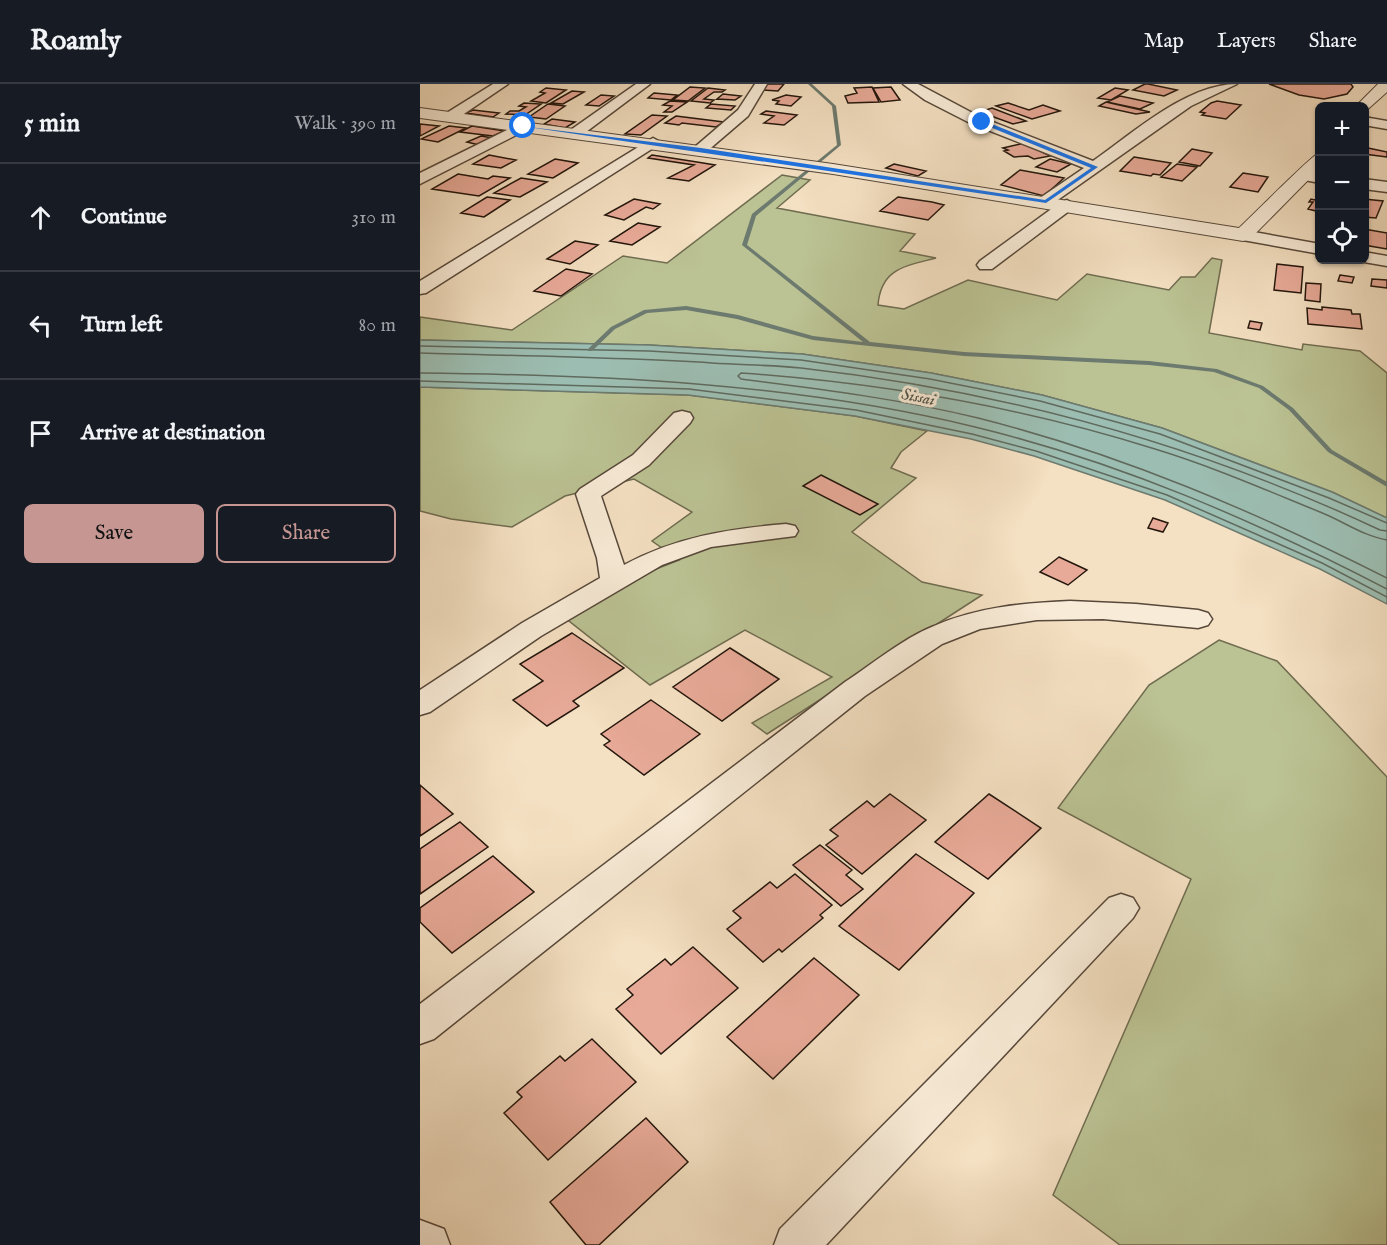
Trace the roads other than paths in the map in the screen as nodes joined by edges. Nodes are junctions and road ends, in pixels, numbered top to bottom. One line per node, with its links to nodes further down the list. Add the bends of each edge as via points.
1 (502, 84): 9 (street)
2 (644, 84): 13 (street)
3 (761, 84): 15 (street, via 743,113)
4 (909, 84): 16 (street, via 927,97 982,122)
5 (1231, 84): 16 (street, via 1186,103)
6 (1387, 84): 7 (street)
7 (1367, 102)
8 (420, 114): 9 (street)
9 (450, 117): 12 (street)
10 (1369, 122): 11 (street)
11 (1387, 124)
12 (523, 126): 13 (street); 18 (street)
13 (577, 132): 14 (street)
14 (653, 142): 15 (street); 28 (street)
15 (701, 149): 21 (street)
16 (1095, 167): 21 (street)
17 (1312, 177): 23 (street)
18 (420, 179)
19 (1369, 185): 20 (street)
20 (1387, 187)
21 (1046, 201): 22 (street)
22 (1067, 205): 23 (street); 27 (street)
23 (1244, 235): 24 (street)
24 (1315, 248)
25 (1369, 258): 26 (street)
26 (1387, 261)
27 (986, 266)
28 (420, 289)
29 (682, 418): 31 (street, via 641,460 588,494 610,558)
30 (786, 531): 31 (street, via 688,546)
31 (613, 581): 33 (street, via 468,670)
32 (1198, 619): 35 (street, via 1076,610 980,621 945,632 855,689)
33 (420, 705)
34 (1121, 908): 38 (street)
35 (420, 1027)
36 (420, 1242): 37 (street)
37 (428, 1245)
38 (796, 1245)

